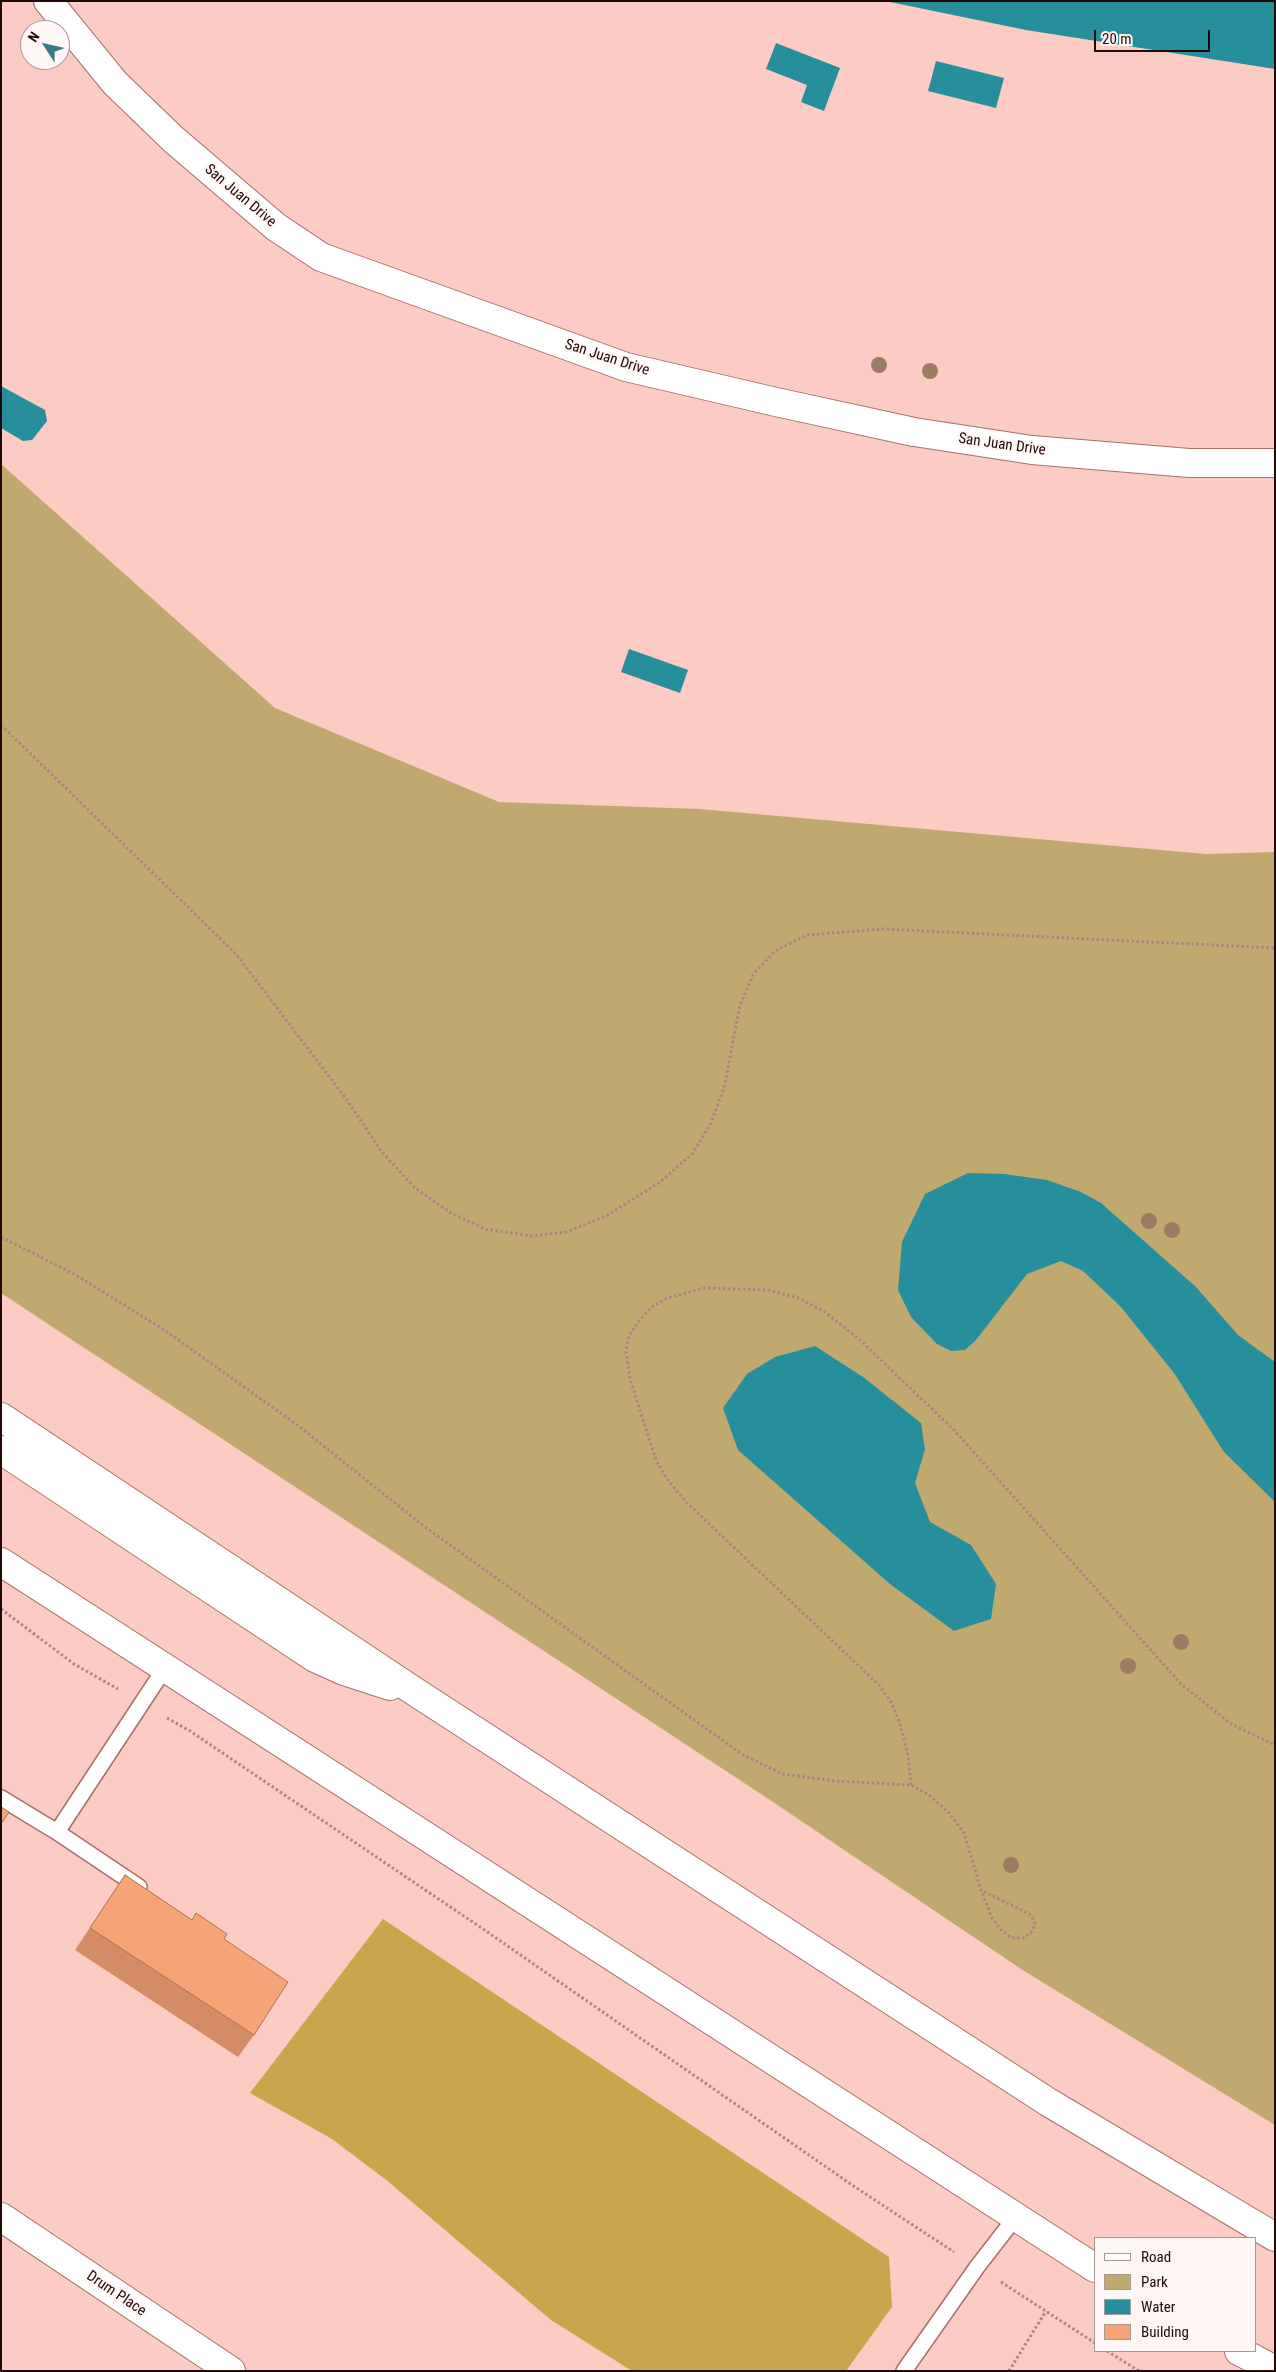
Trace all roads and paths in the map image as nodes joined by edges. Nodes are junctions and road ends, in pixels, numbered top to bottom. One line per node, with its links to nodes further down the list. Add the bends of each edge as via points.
1 (48, 1): 2 (main road, San Juan Drive, via 115,83 173,139 276,227 321,257 626,367 914,432 1032,450 1189,462)
2 (1275, 463)
3 (1, 725): 4 (path, via 236,954 347,1100 380,1152 415,1188 450,1213 485,1229 531,1236 566,1232 606,1216 659,1183 693,1153 711,1123 724,1088 740,1005 753,975 775,950 807,935 882,929)
4 (1275, 948)
5 (1, 1237): 14 (path, via 74,1274 163,1329 296,1424 425,1527 743,1755 783,1774)
6 (1, 1417): 11 (main road)
7 (1, 1450): 11 (main road, via 315,1658 344,1671)
8 (1, 1562): 10 (main road)
9 (1, 1609): 12 (path, via 74,1664)
10 (165, 1668): 12 (lane); 20 (main road)
11 (420, 1695): 21 (main road, via 1048,2102)
12 (141, 1703): 16 (lane); 22 (path, via 198,1737 486,1931 855,2187)
13 (1275, 1745): 14 (path, via 1230,1724 1181,1684 954,1430 826,1312 798,1298 768,1290 705,1288 667,1298 652,1307 639,1321 629,1336 626,1352 630,1379 656,1460 686,1502 878,1685 891,1702 899,1721 908,1755)
14 (911, 1785): 17 (path, via 929,1795 949,1813 964,1833)
15 (1, 1798): 16 (lane)
16 (57, 1832): 18 (lane)
17 (981, 1890): 17 (path, via 992,1918 1002,1931 1012,1938 1023,1938 1031,1933 1035,1924 1031,1915)
18 (148, 1893)
19 (1, 2217): 29 (main road, Drum Place)
20 (1016, 2218): 22 (lane); 23 (main road)
21 (1275, 2237)
22 (977, 2266): 24 (path); 30 (lane)
23 (1094, 2267)
24 (1046, 2311): 25 (path); 31 (path)
25 (1094, 2342)
26 (1109, 2352): 32 (path)
27 (1241, 2352): 28 (main road)
28 (1275, 2370)
29 (231, 2371)
30 (904, 2371)
31 (1008, 2371)
32 (1139, 2371)

